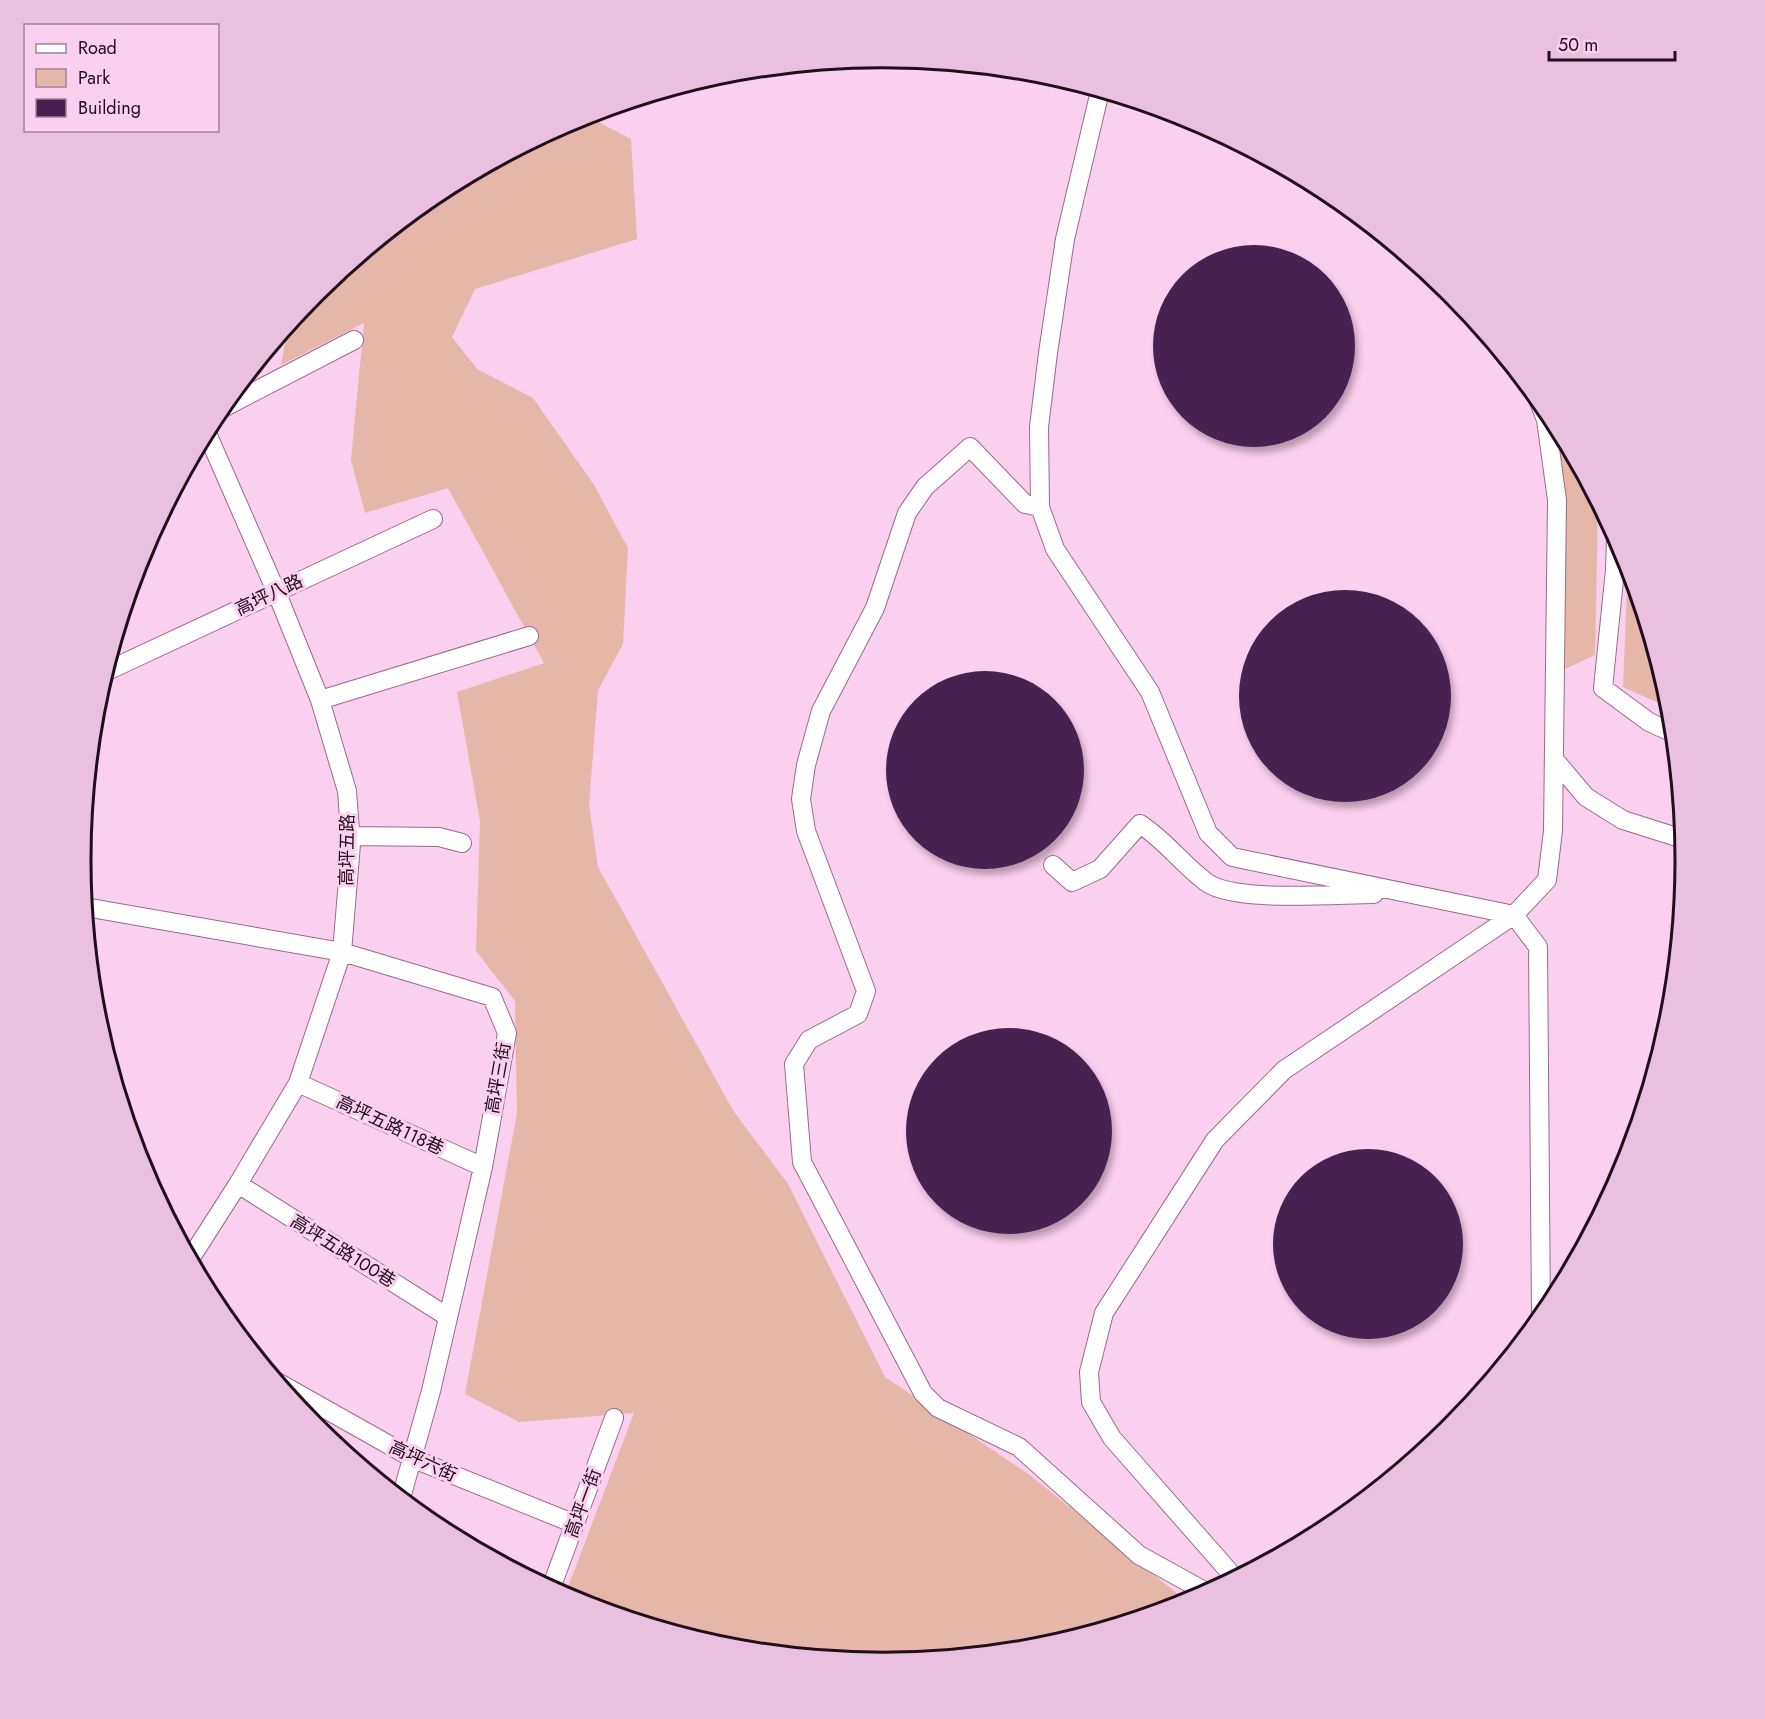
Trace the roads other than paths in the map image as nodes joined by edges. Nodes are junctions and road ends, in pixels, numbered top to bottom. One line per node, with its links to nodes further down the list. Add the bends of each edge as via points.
1 (1098, 98): 6 (street, via 1065,239 1051,330 1039,427)
2 (354, 340): 3 (street)
3 (237, 401)
4 (1547, 430): 14 (street, via 1557,500)
5 (210, 441): 9 (street, 高坪五路)
6 (1040, 507): 19 (street, via 1055,549 1150,692 1208,833 1232,857); 36 (street, via 1025,504 970,447 925,487 907,513 857,648 821,711 801,800 806,831 866,990 858,1014 809,1040 794,1064 802,1162 923,1393 938,1408 1019,1447 1139,1555)
7 (433, 519): 9 (street, 高坪八路)
8 (1615, 560): 13 (street, via 1603,688)
9 (276, 591): 11 (street, 高坪八路); 12 (street, 高坪五路)
10 (529, 636): 12 (street)
11 (114, 668)
12 (320, 700): 15 (street, 高坪五路, via 348,791)
13 (1663, 729)
14 (1554, 759): 16 (street, via 1586,797 1623,820); 21 (street, via 1553,831 1547,880)
15 (350, 836): 17 (street, via 439,837); 22 (street, 高坪五路)
16 (1674, 836)
17 (462, 843)
18 (1053, 865): 19 (street, via 1072,882 1101,869 1140,824 1157,835 1207,884 1249,895)
19 (1408, 893): 21 (street)
20 (92, 908): 22 (street, 高坪三街)
21 (1514, 915): 27 (street, via 1538,947); 34 (street, via 1284,1070 1215,1140 1104,1313 1089,1372 1091,1402 1112,1438)
22 (342, 952): 23 (street, 高坪五路); 24 (street, 高坪三街, via 492,997 507,1033)
23 (298, 1083): 24 (street, 高坪五路118巷); 25 (street, 高坪五路)
24 (483, 1167): 28 (street, 高坪三街)
25 (238, 1184): 26 (street, 高坪五路); 28 (street, 高坪五路100巷)
26 (195, 1252)
27 (1541, 1300)
28 (448, 1317): 31 (street, 高坪三街)
29 (298, 1393): 31 (street, 高坪六街)
30 (614, 1418): 33 (street, 高坪一街)
31 (414, 1459): 32 (street, 高坪三街); 33 (street, 高坪六街)
32 (404, 1490)
33 (575, 1524): 35 (street, 高坪一街)
34 (1229, 1572)
35 (554, 1580)
36 (1196, 1587)

